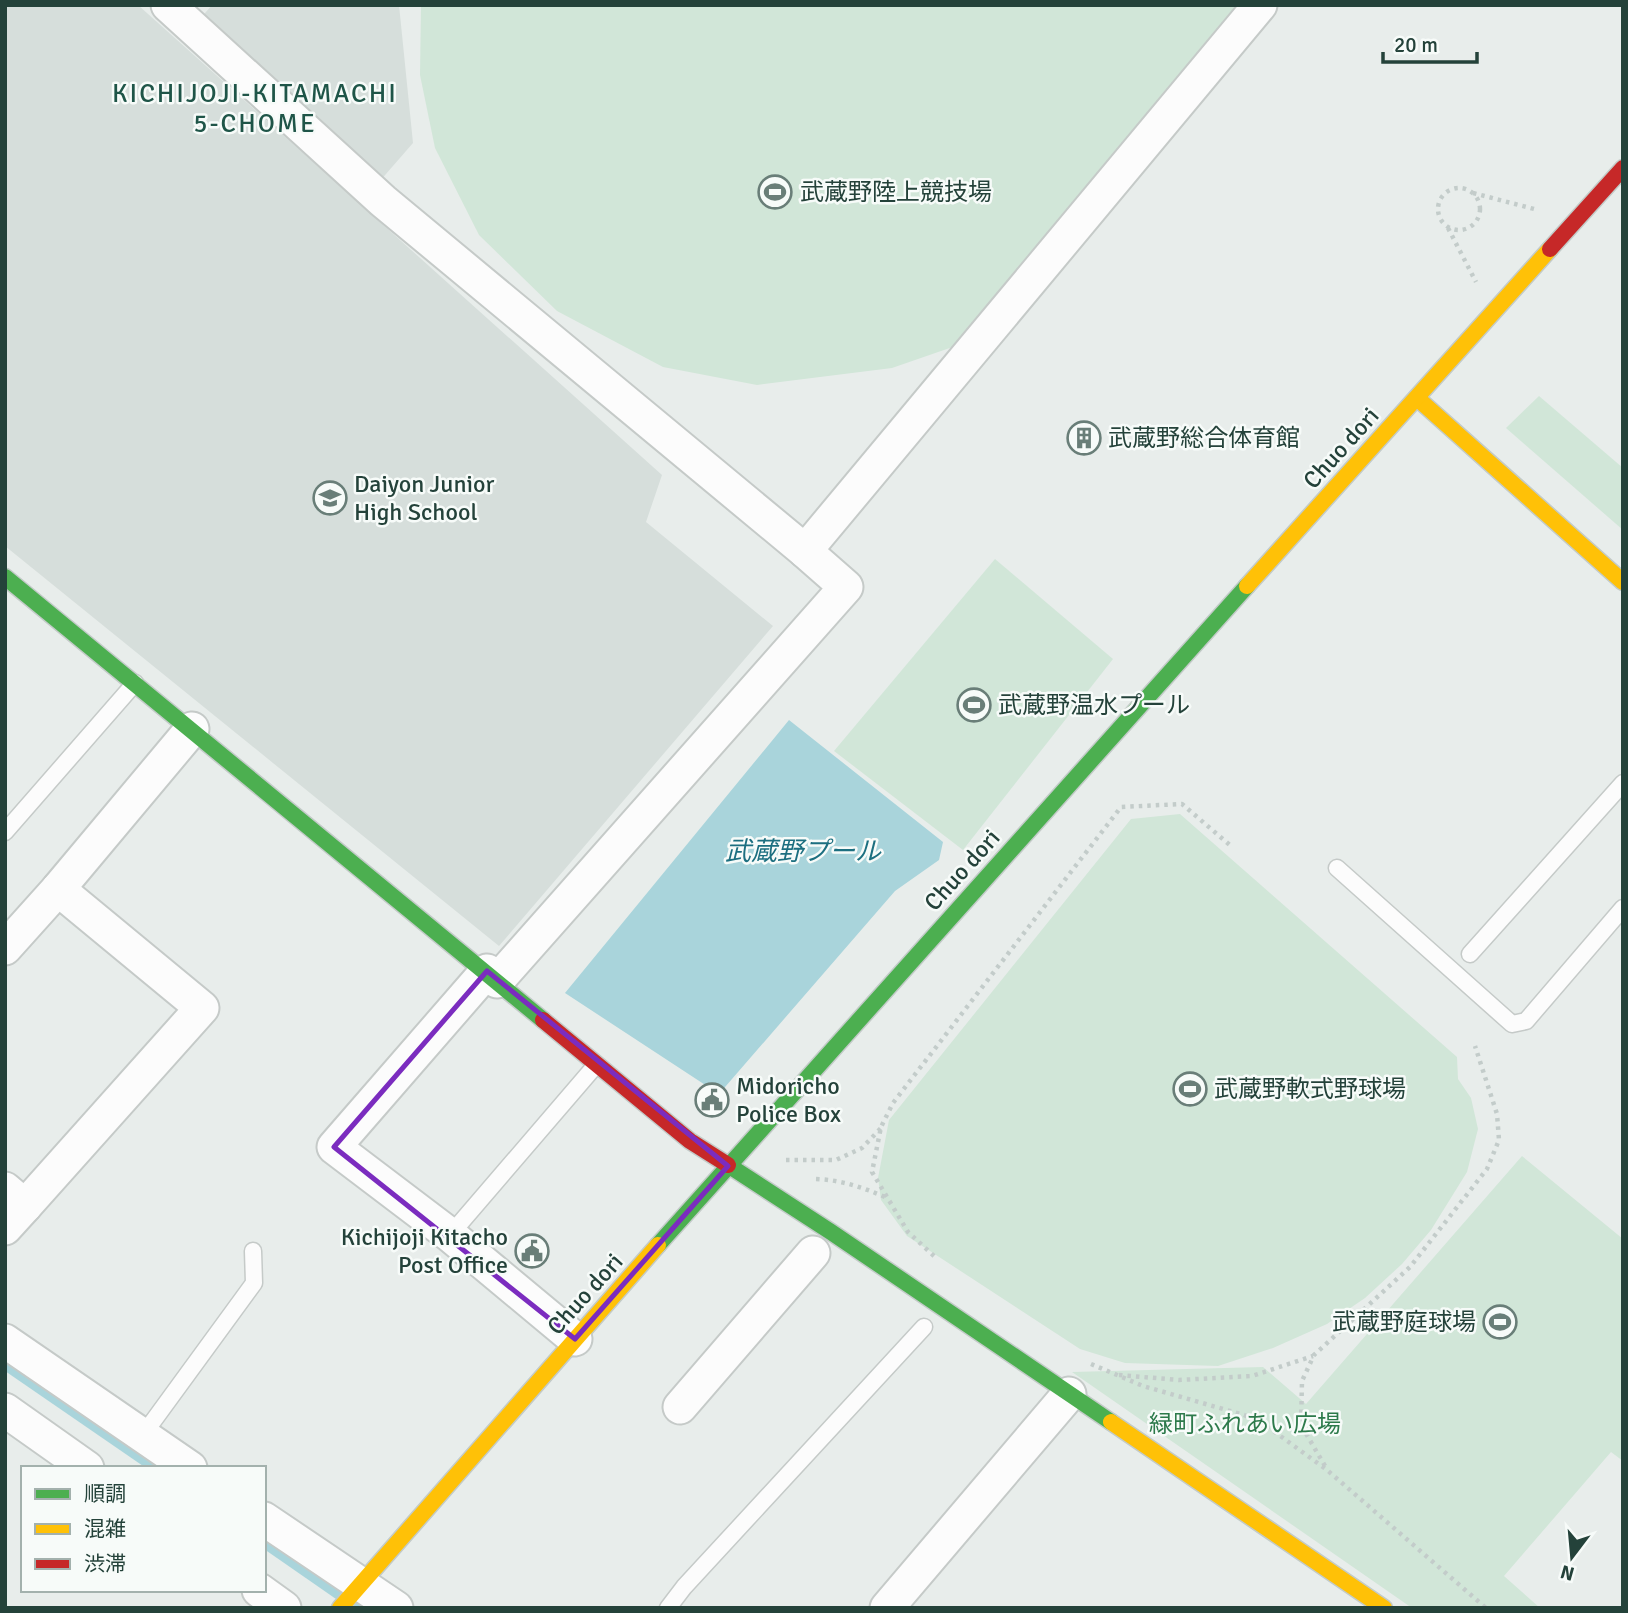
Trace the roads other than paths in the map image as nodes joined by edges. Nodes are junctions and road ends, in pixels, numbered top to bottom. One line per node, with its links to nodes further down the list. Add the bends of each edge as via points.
1 (167, 5): 5 (street, via 383,201)
2 (1259, 5): 5 (street)
3 (1623, 167): 4 (street, Chuo dori)
4 (1417, 398): 7 (street); 19 (street, Chuo dori)
5 (805, 551): 17 (street, via 846,587)
6 (5, 577): 8 (street)
7 (1623, 582)
8 (135, 683): 9 (street); 11 (lane)
9 (192, 729): 13 (street); 17 (street)
10 (1623, 783): 16 (lane)
11 (5, 832)
12 (1337, 867): 14 (lane, via 1512,1024 1526,1021)
13 (58, 889): 15 (street); 20 (street, via 202,1008)
14 (1623, 908)
15 (5, 948)
16 (1470, 954)
17 (492, 976): 18 (street); 21 (street, via 334,1147)
18 (597, 1065): 19 (street); 21 (lane)
19 (728, 1166): 25 (street, Chuo dori); 27 (street)
20 (12, 1208)
21 (450, 1236): 25 (street)
22 (253, 1251): 30 (lane, via 254,1283)
23 (813, 1253): 28 (street)
24 (923, 1327): 38 (lane)
25 (575, 1339): 35 (street, Chuo dori)
26 (5, 1341): 30 (street)
27 (1069, 1394): 39 (street); 40 (street)
28 (680, 1407)
29 (5, 1409): 31 (street)
30 (143, 1436): 32 (street)
31 (84, 1466)
32 (187, 1466)
33 (266, 1521): 35 (street)
34 (262, 1592): 36 (street)
35 (351, 1595): 37 (street)
36 (284, 1608)
37 (396, 1608)
38 (668, 1608)
39 (887, 1608)
40 (1384, 1608)

